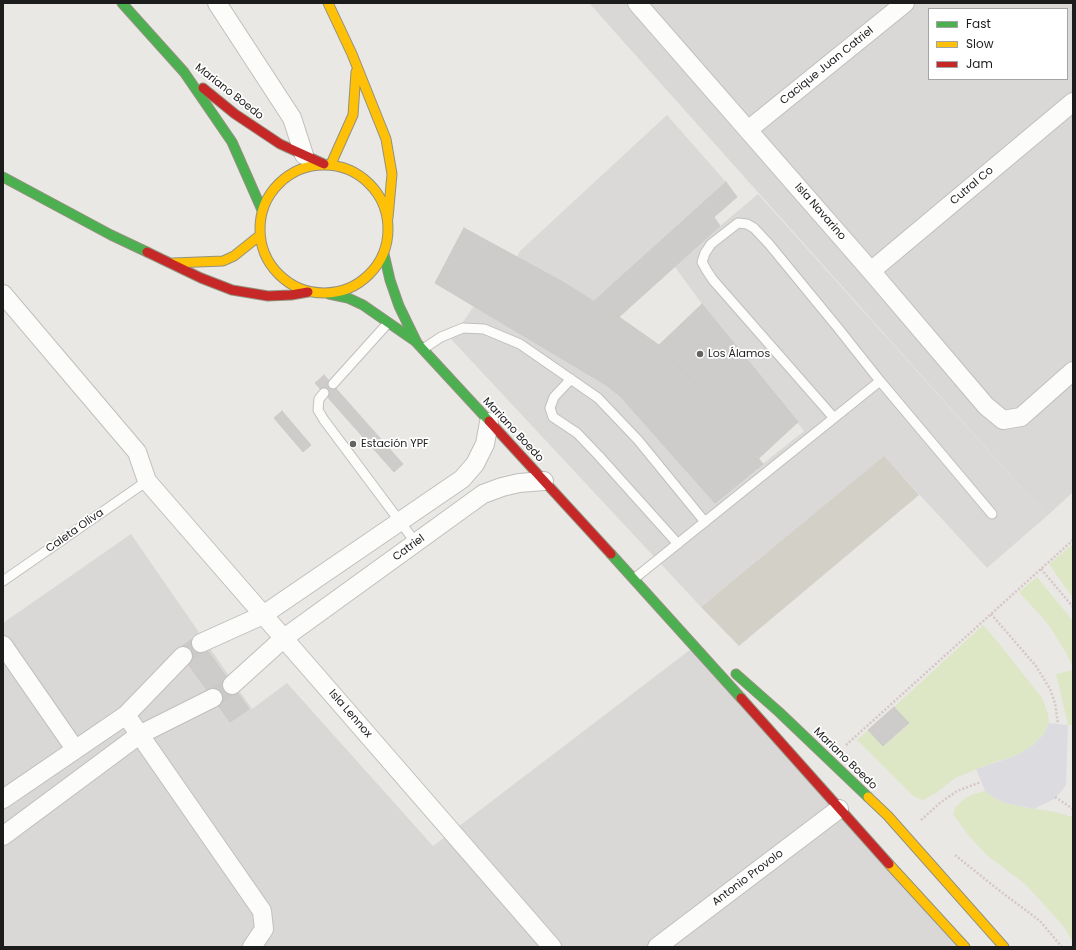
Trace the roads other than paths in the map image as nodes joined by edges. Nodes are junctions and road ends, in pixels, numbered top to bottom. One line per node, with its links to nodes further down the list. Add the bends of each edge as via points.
1 (122, 3): 7 (main road, Mariano Boedo)
2 (217, 3): 10 (street, via 292,118)
3 (328, 3): 6 (main road)
4 (638, 3): 9 (street, Isla Navarino)
5 (905, 3): 9 (street, Cacique Juan Catriel)
6 (356, 66): 11 (main road, via 353,114 345,135); 14 (main road, via 386,139 392,174)
7 (184, 72): 10 (main road, Mariano Boedo, via 235,114 280,144); 13 (main road, Mariano Boedo, via 232,142)
8 (1073, 102): 18 (street, Cutral Co)
9 (748, 130): 18 (street, Isla Navarino)
10 (304, 156): 11 (main road, Mariano Boedo)
11 (327, 164): 13 (main road, Mariano Boedo, via 305,168 286,177 271,191); 14 (main road, Mariano Boedo, via 347,169 366,180 380,198)
12 (3, 177): 17 (main road, via 111,235)
13 (262, 210): 15 (main road, Mariano Boedo)
14 (388, 218): 16 (main road, Mariano Boedo)
15 (259, 236): 17 (main road, via 234,256 223,261); 19 (main road, Mariano Boedo, via 264,255 275,272 290,284)
16 (384, 254): 21 (main road, Mariano Boedo, via 375,269 362,282 346,290); 23 (main road, Mariano Boedo, via 399,306)
17 (172, 264): 19 (main road, via 232,290 268,296)
18 (871, 271): 24 (street, Isla Navarino, via 986,406 1003,420 1021,417)
19 (308, 292): 21 (main road, Mariano Boedo)
20 (3, 294): 31 (street, via 137,452)
21 (328, 294): 22 (main road, via 348,298)
22 (388, 322): 23 (main road); 27 (lane)
23 (420, 346): 25 (lane, via 463,328 484,330 520,344); 30 (main road, Mariano Boedo)
24 (1073, 371)
25 (571, 379): 35 (lane, via 598,398 638,440); 37 (lane, via 554,397 550,408 553,417 577,433 600,456)
26 (880, 381): 29 (lane); 29 (lane, via 769,244 754,228 738,223 712,244 702,262 713,280); 33 (lane)
27 (332, 384)
28 (324, 393): 34 (lane, via 318,399 318,410)
29 (834, 418): 35 (lane)
30 (489, 422): 32 (main road, Mariano Boedo); 34 (street, via 485,444 475,464 462,479)
31 (147, 481): 39 (lane, Caleta Oliva); 41 (street, Isla Lennox)
32 (544, 481): 36 (street, Catriel, via 519,483 483,494); 38 (main road, Mariano Boedo)
33 (992, 514)
34 (401, 522): 36 (lane); 41 (street)
35 (705, 522): 37 (lane)
36 (416, 543): 42 (street, Catriel)
37 (678, 544): 38 (lane)
38 (634, 578): 40 (main road, Mariano Boedo)
39 (3, 581)
40 (656, 602): 45 (main road, Mariano Boedo); 54 (main road, Mariano Boedo)
41 (263, 615): 42 (street, Isla Lennox); 43 (street)
42 (284, 638): 48 (street, Catriel); 57 (street, Isla Lennox)
43 (201, 642)
44 (3, 645): 52 (street)
45 (709, 649)
46 (183, 656): 50 (street)
47 (732, 670): 60 (main road, Mariano Boedo, via 888,816)
48 (232, 685)
49 (213, 698): 51 (street)
50 (126, 715): 51 (street); 52 (street)
51 (139, 735): 55 (street); 56 (street, via 262,911 264,929)
52 (75, 749): 53 (street)
53 (3, 799)
54 (840, 809): 58 (street, Antonio Provolo); 59 (main road, Mariano Boedo)
55 (3, 836)
56 (252, 947)
57 (552, 947)
58 (657, 947)
59 (965, 947)
60 (1004, 947)

